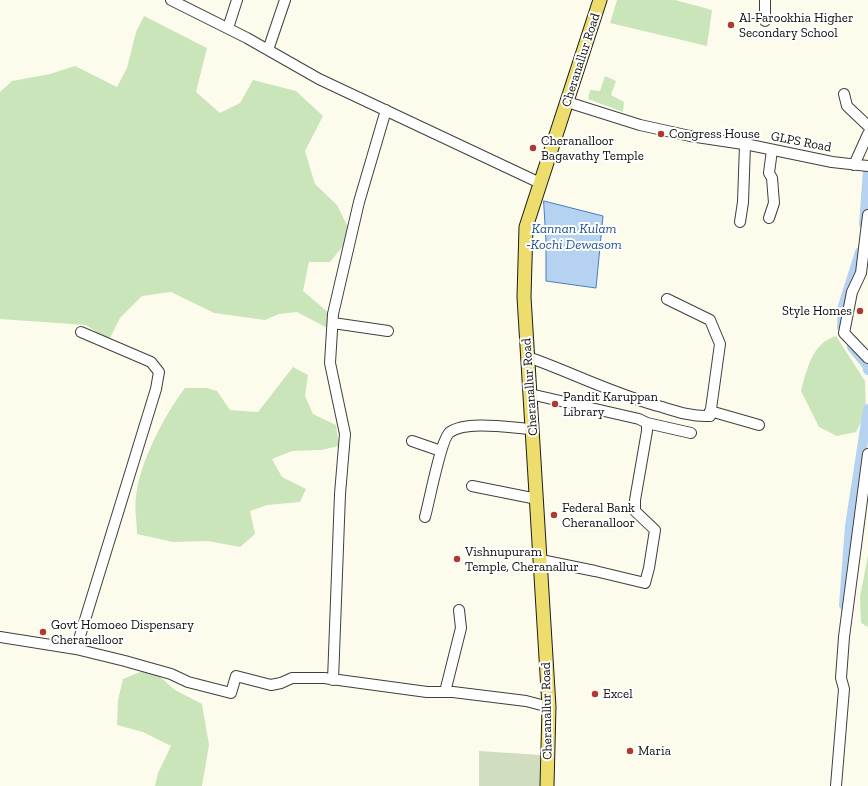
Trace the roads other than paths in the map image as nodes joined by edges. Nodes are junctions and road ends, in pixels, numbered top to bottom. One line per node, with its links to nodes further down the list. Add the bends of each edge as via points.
1 (171, 0): 7 (street)
2 (237, 0): 7 (street)
3 (285, 0): 8 (street)
4 (600, 0): 10 (main road, Cheranallur Road)
5 (766, 0): 6 (street)
6 (766, 21)
7 (228, 28): 8 (street)
8 (268, 50): 11 (street, via 319,79)
9 (844, 94): 12 (street, via 847,106)
10 (567, 102): 14 (street, GLPS Road, via 640,125); 18 (main road, Cheranallur Road)
11 (386, 110): 18 (street); 23 (street, via 359,202 333,314)
12 (868, 126)
13 (868, 134): 16 (street)
14 (745, 144): 15 (street, GLPS Road); 21 (street)
15 (772, 150): 16 (street, GLPS Road); 20 (street, via 769,173 772,178 774,203)
16 (854, 165): 17 (street, GLPS Road)
17 (866, 166)
18 (540, 183): 26 (main road, Cheranallur Road, via 526,227 524,297)
19 (868, 215): 27 (street, via 861,273 852,292 844,332)
20 (769, 218)
21 (740, 222)
22 (668, 299): 29 (street, via 710,320 720,344)
23 (333, 324): 24 (street); 44 (street, via 330,363 344,434)
24 (388, 331)
25 (81, 332): 43 (street, via 151,362 159,372 156,389)
26 (528, 357): 28 (main road, Cheranallur Road); 29 (street, via 630,398 695,417 710,416)
27 (868, 358)
28 (530, 394): 30 (street); 32 (main road, Cheranallur Road)
29 (710, 411): 31 (street)
30 (647, 423): 33 (street); 40 (street, via 635,511 656,530 644,584)
31 (759, 425)
32 (532, 430): 35 (street, via 471,426 457,428 448,433); 38 (main road, Cheranallur Road)
33 (691, 432)
34 (412, 441): 35 (street)
35 (441, 451): 39 (street)
36 (868, 454): 48 (street, via 844,637 841,678 844,689)
37 (472, 486): 38 (street)
38 (537, 499): 40 (main road, Cheranallur Road)
39 (425, 517)
40 (541, 560): 46 (main road, Cheranallur Road)
41 (459, 610): 45 (street, via 461,628)
42 (0, 637): 43 (street)
43 (76, 649): 44 (street, via 231,693 236,676 271,685 292,678)
44 (333, 680): 45 (street)
45 (445, 692): 46 (street, via 526,701)
46 (549, 707): 47 (main road, Cheranallur Road)
47 (547, 786)
48 (836, 786)

